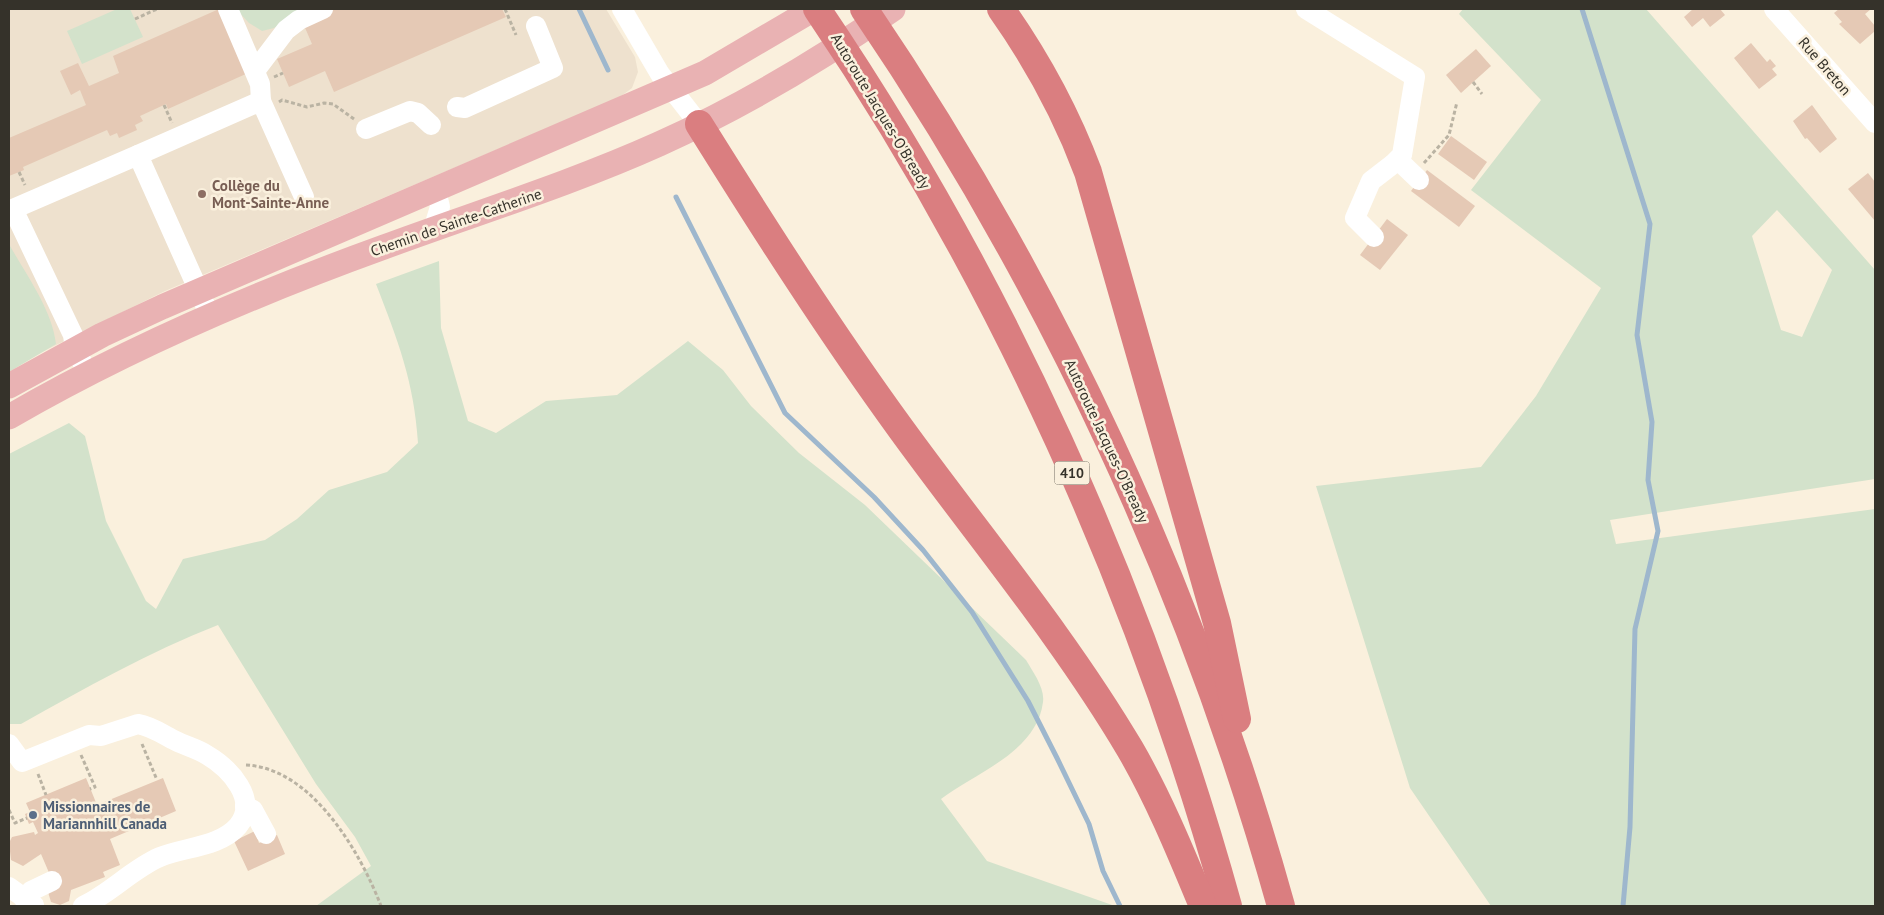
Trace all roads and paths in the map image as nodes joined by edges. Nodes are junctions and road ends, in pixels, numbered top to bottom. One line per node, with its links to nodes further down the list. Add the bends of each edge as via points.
1 (157, 9): 12 (path)
2 (228, 9): 15 (street)
3 (323, 9): 15 (street, via 286,30)
4 (505, 9): 14 (path)
5 (622, 9): 17 (street)
6 (816, 9): 17 (main road, Chemin de Sainte-Catherine, via 713,69); 64 (highway, Autoroute Jacques-O'Bready / 410, via 856,67 970,263 1063,453 1152,669 1199,806)
7 (864, 9): 58 (highway, Autoroute Jacques-O'Bready, via 940,125 994,217 1097,415 1141,511 1185,620)
8 (893, 9): 27 (main road, Chemin de Sainte-Catherine, via 810,63)
9 (1000, 9): 58 (highway, via 1057,98 1096,198 1217,623)
10 (1306, 9): 30 (street, via 1415,76 1405,143)
11 (1774, 9): 26 (street, Rue Breton)
12 (135, 19)
13 (536, 26): 23 (street, via 553,68 465,108)
14 (516, 35)
15 (256, 70): 20 (street)
16 (1473, 82): 18 (path)
17 (671, 88): 27 (street); 34 (main road, Chemin de Sainte-Catherine)
18 (1482, 94)
19 (282, 100): 25 (path, via 307,107 333,104)
20 (260, 101): 29 (street); 35 (street)
21 (1457, 102): 33 (path, via 1448,136)
22 (164, 106): 24 (path)
23 (457, 107)
24 (166, 110)
25 (359, 123): 28 (street, via 410,111 418,113)
26 (1875, 123)
27 (699, 124): 37 (main road, Chemin de Sainte-Catherine, via 575,180); 63 (highway, via 851,359 1101,702 1160,807)
28 (431, 125)
29 (138, 155): 36 (street); 39 (street)
30 (1398, 160): 33 (street); 38 (street, via 1371,180 1355,218)
31 (19, 172): 32 (path)
32 (22, 177)
33 (1416, 177)
34 (436, 190): 37 (street, via 440,207); 39 (main road, Chemin de Sainte-Catherine)
35 (304, 197)
36 (11, 208): 41 (street, via 73,335)
37 (432, 230): 40 (main road, Chemin de Sainte-Catherine)
38 (1374, 237)
39 (198, 291): 40 (street); 41 (main road, Chemin de Sainte-Catherine)
40 (210, 316): 42 (main road, Chemin de Sainte-Catherine)
41 (75, 349): 42 (street); 43 (main road, Chemin de Sainte-Catherine)
42 (88, 373): 44 (main road, Chemin de Sainte-Catherine)
43 (9, 386)
44 (9, 417)
45 (9, 744): 48 (street, via 22,762 89,735 101,736 138,724 207,755)
46 (143, 747): 50 (path)
47 (82, 758): 51 (path, via 94,787)
48 (227, 770): 53 (street, via 240,788); 62 (path, via 238,765 267,767 302,788 326,813 356,854)
49 (39, 777): 52 (path)
50 (157, 780)
51 (90, 789)
52 (46, 795)
53 (245, 806): 57 (street, via 254,810); 61 (street, via 242,830 149,863)
54 (9, 810): 55 (path)
55 (11, 818): 56 (path, via 15,823)
56 (27, 818)
57 (266, 834)
58 (1263, 846): 65 (highway, Autoroute Jacques-O'Bready)
59 (52, 881): 60 (street)
60 (23, 897)
61 (83, 906)
62 (381, 906)
63 (1203, 906)
64 (1228, 906)
65 (1281, 906)

